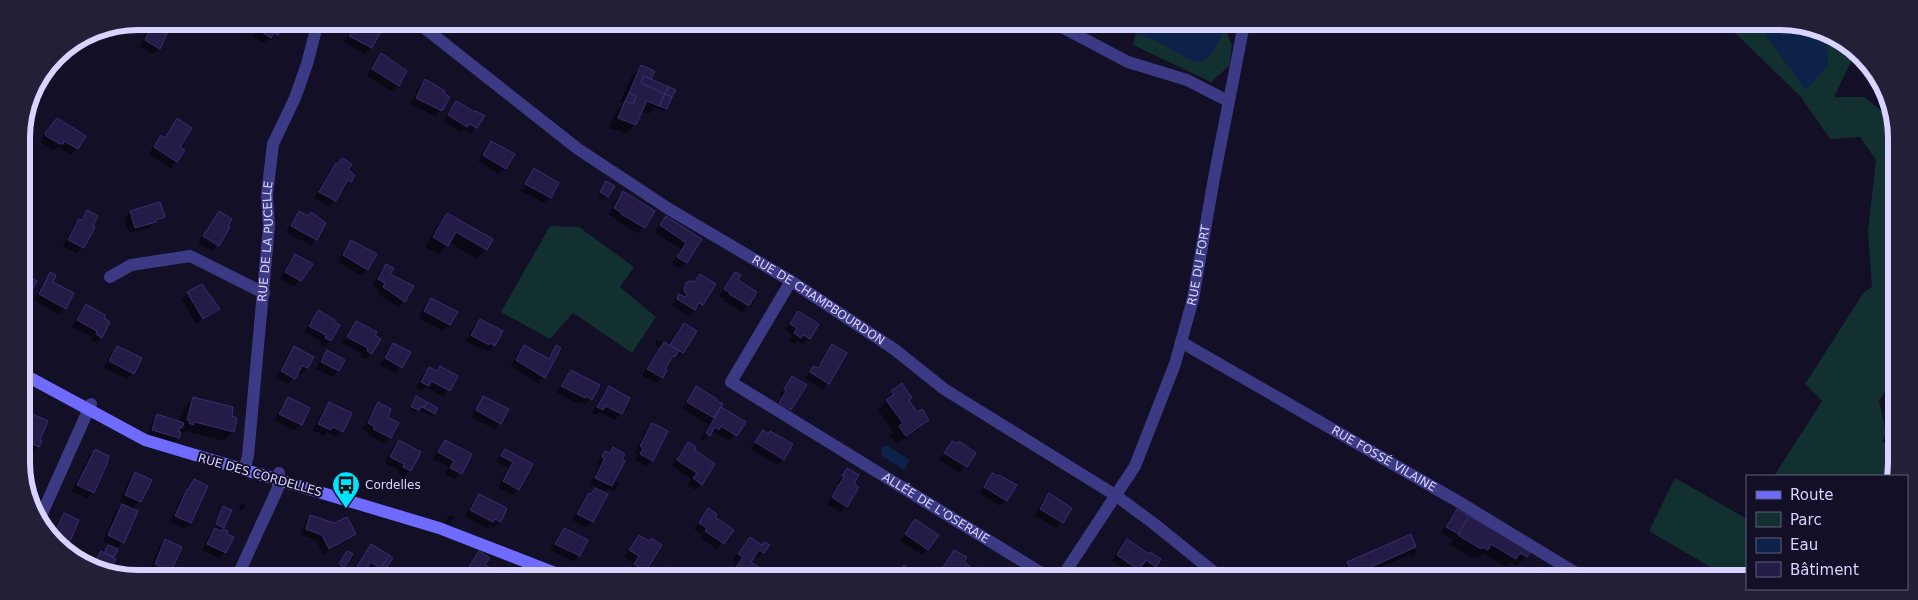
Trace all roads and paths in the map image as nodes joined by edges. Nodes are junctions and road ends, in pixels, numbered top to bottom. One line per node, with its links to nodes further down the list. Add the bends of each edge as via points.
1 (316, 30): 8 (street, RUE DE LA PUCELLE, via 308,64 274,144 267,195 269,226)
2 (427, 30): 7 (street, RUE DE CHAMPBOURDON, via 578,149 669,209)
3 (1066, 30): 5 (street, via 1128,62 1188,80)
4 (1243, 30): 5 (street, RUE DU FORT)
5 (1228, 101): 9 (street, RUE DU FORT, via 1193,299)
6 (110, 277): 8 (street, via 131,265 190,256)
7 (791, 281): 14 (street, RUE DE CHAMPBOURDON, via 894,349 944,389); 18 (street, ALLÉE DE L'OSERAIE, via 731,382)
8 (264, 293): 12 (street, RUE DE LA PUCELLE)
9 (1181, 342): 14 (street, RUE DU FORT, via 1135,466); 21 (street, RUE FOSSÉ VILAINE)
10 (30, 378): 11 (street, RUE DES CORDELLES)
11 (89, 407): 12 (street, RUE DES CORDELLES, via 145,440); 15 (street)
12 (244, 470): 13 (street, RUE DES CORDELLES)
13 (279, 476): 16 (street, via 278,488); 17 (street, RUE DES CORDELLES, via 439,528)
14 (1115, 495): 19 (street); 20 (street, RUE DE CHAMPBOURDON)
15 (42, 512)
16 (240, 570)
17 (548, 570)
18 (1037, 570)
19 (1067, 570)
20 (1211, 570)
21 (1571, 570)

